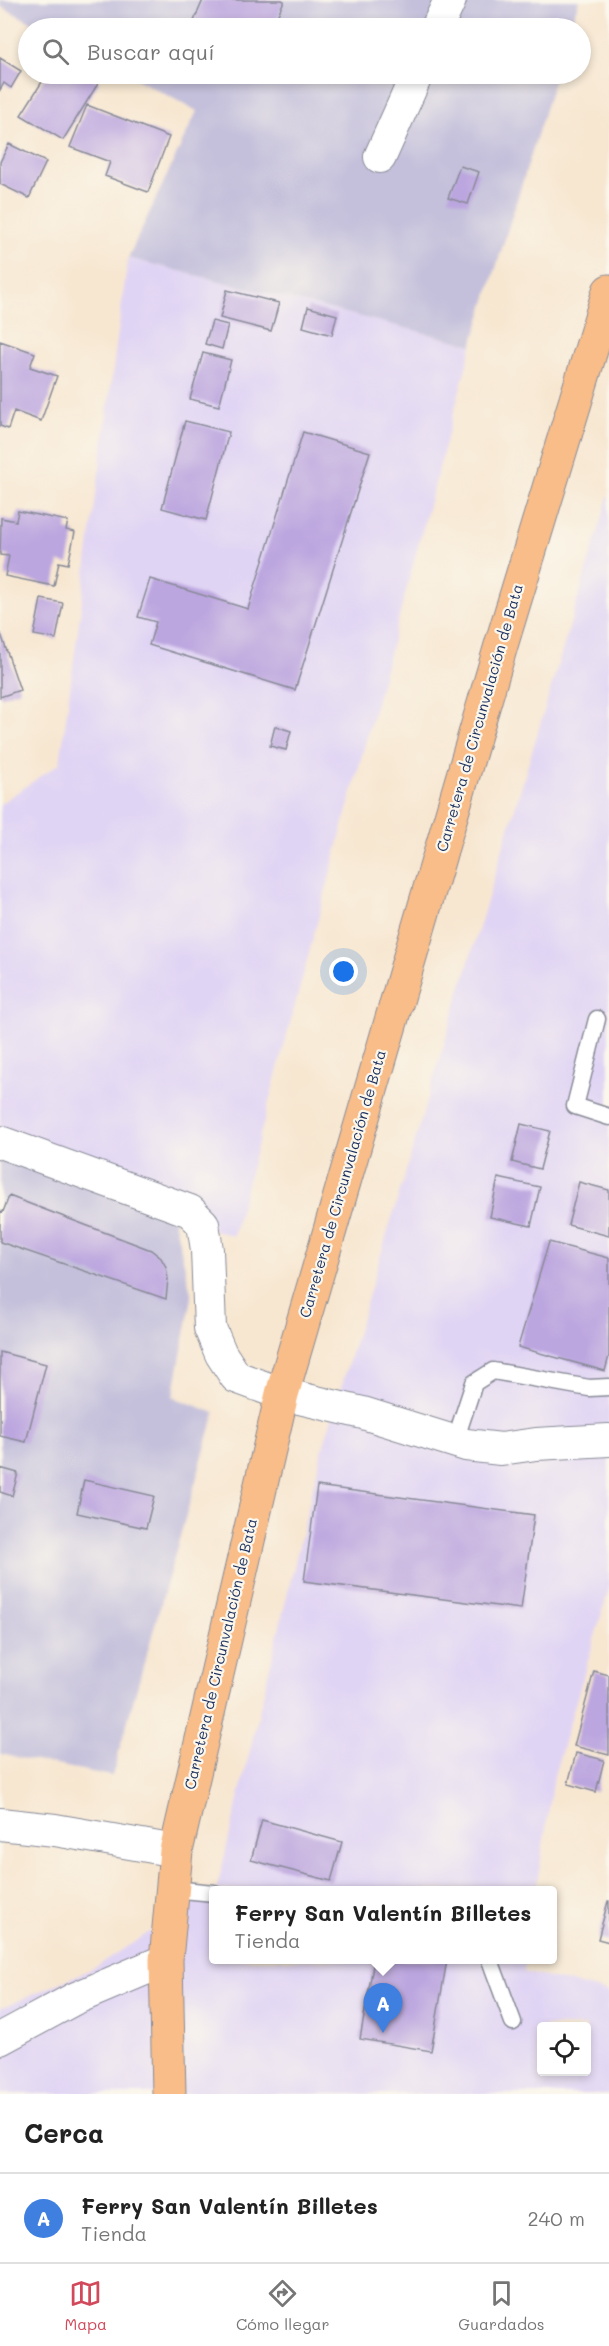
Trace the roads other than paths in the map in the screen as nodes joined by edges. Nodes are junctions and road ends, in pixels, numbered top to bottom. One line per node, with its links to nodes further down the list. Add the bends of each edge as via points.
1 (450, 0): 2 (street)
2 (442, 18)
3 (413, 84): 4 (street)
4 (380, 158)
5 (609, 291): 10 (main road, Carretera de Circunvalación de Bata)
6 (597, 1018): 7 (lane, via 575,1106)
7 (609, 1117)
8 (0, 1142): 10 (street, via 190,1210 203,1224 210,1328 220,1354 236,1377)
9 (609, 1387): 12 (lane, via 589,1388 493,1371 474,1383)
10 (282, 1394): 12 (street, via 363,1413); 14 (main road, Carretera de Circunvalación de Bata)
11 (609, 1440): 12 (street, via 501,1449)
12 (454, 1441)
13 (0, 1824): 14 (street)
14 (176, 1851): 15 (main road, Carretera de Circunvalación de Bata)
15 (173, 1889): 16 (lane); 17 (main road, Carretera de Circunvalación de Bata)
16 (209, 1893)
17 (166, 1960): 20 (street, via 74,1999); 21 (main road, Carretera de Circunvalación de Bata)
18 (492, 1964): 19 (lane)
19 (513, 2022)
20 (0, 2038)
21 (169, 2094)

